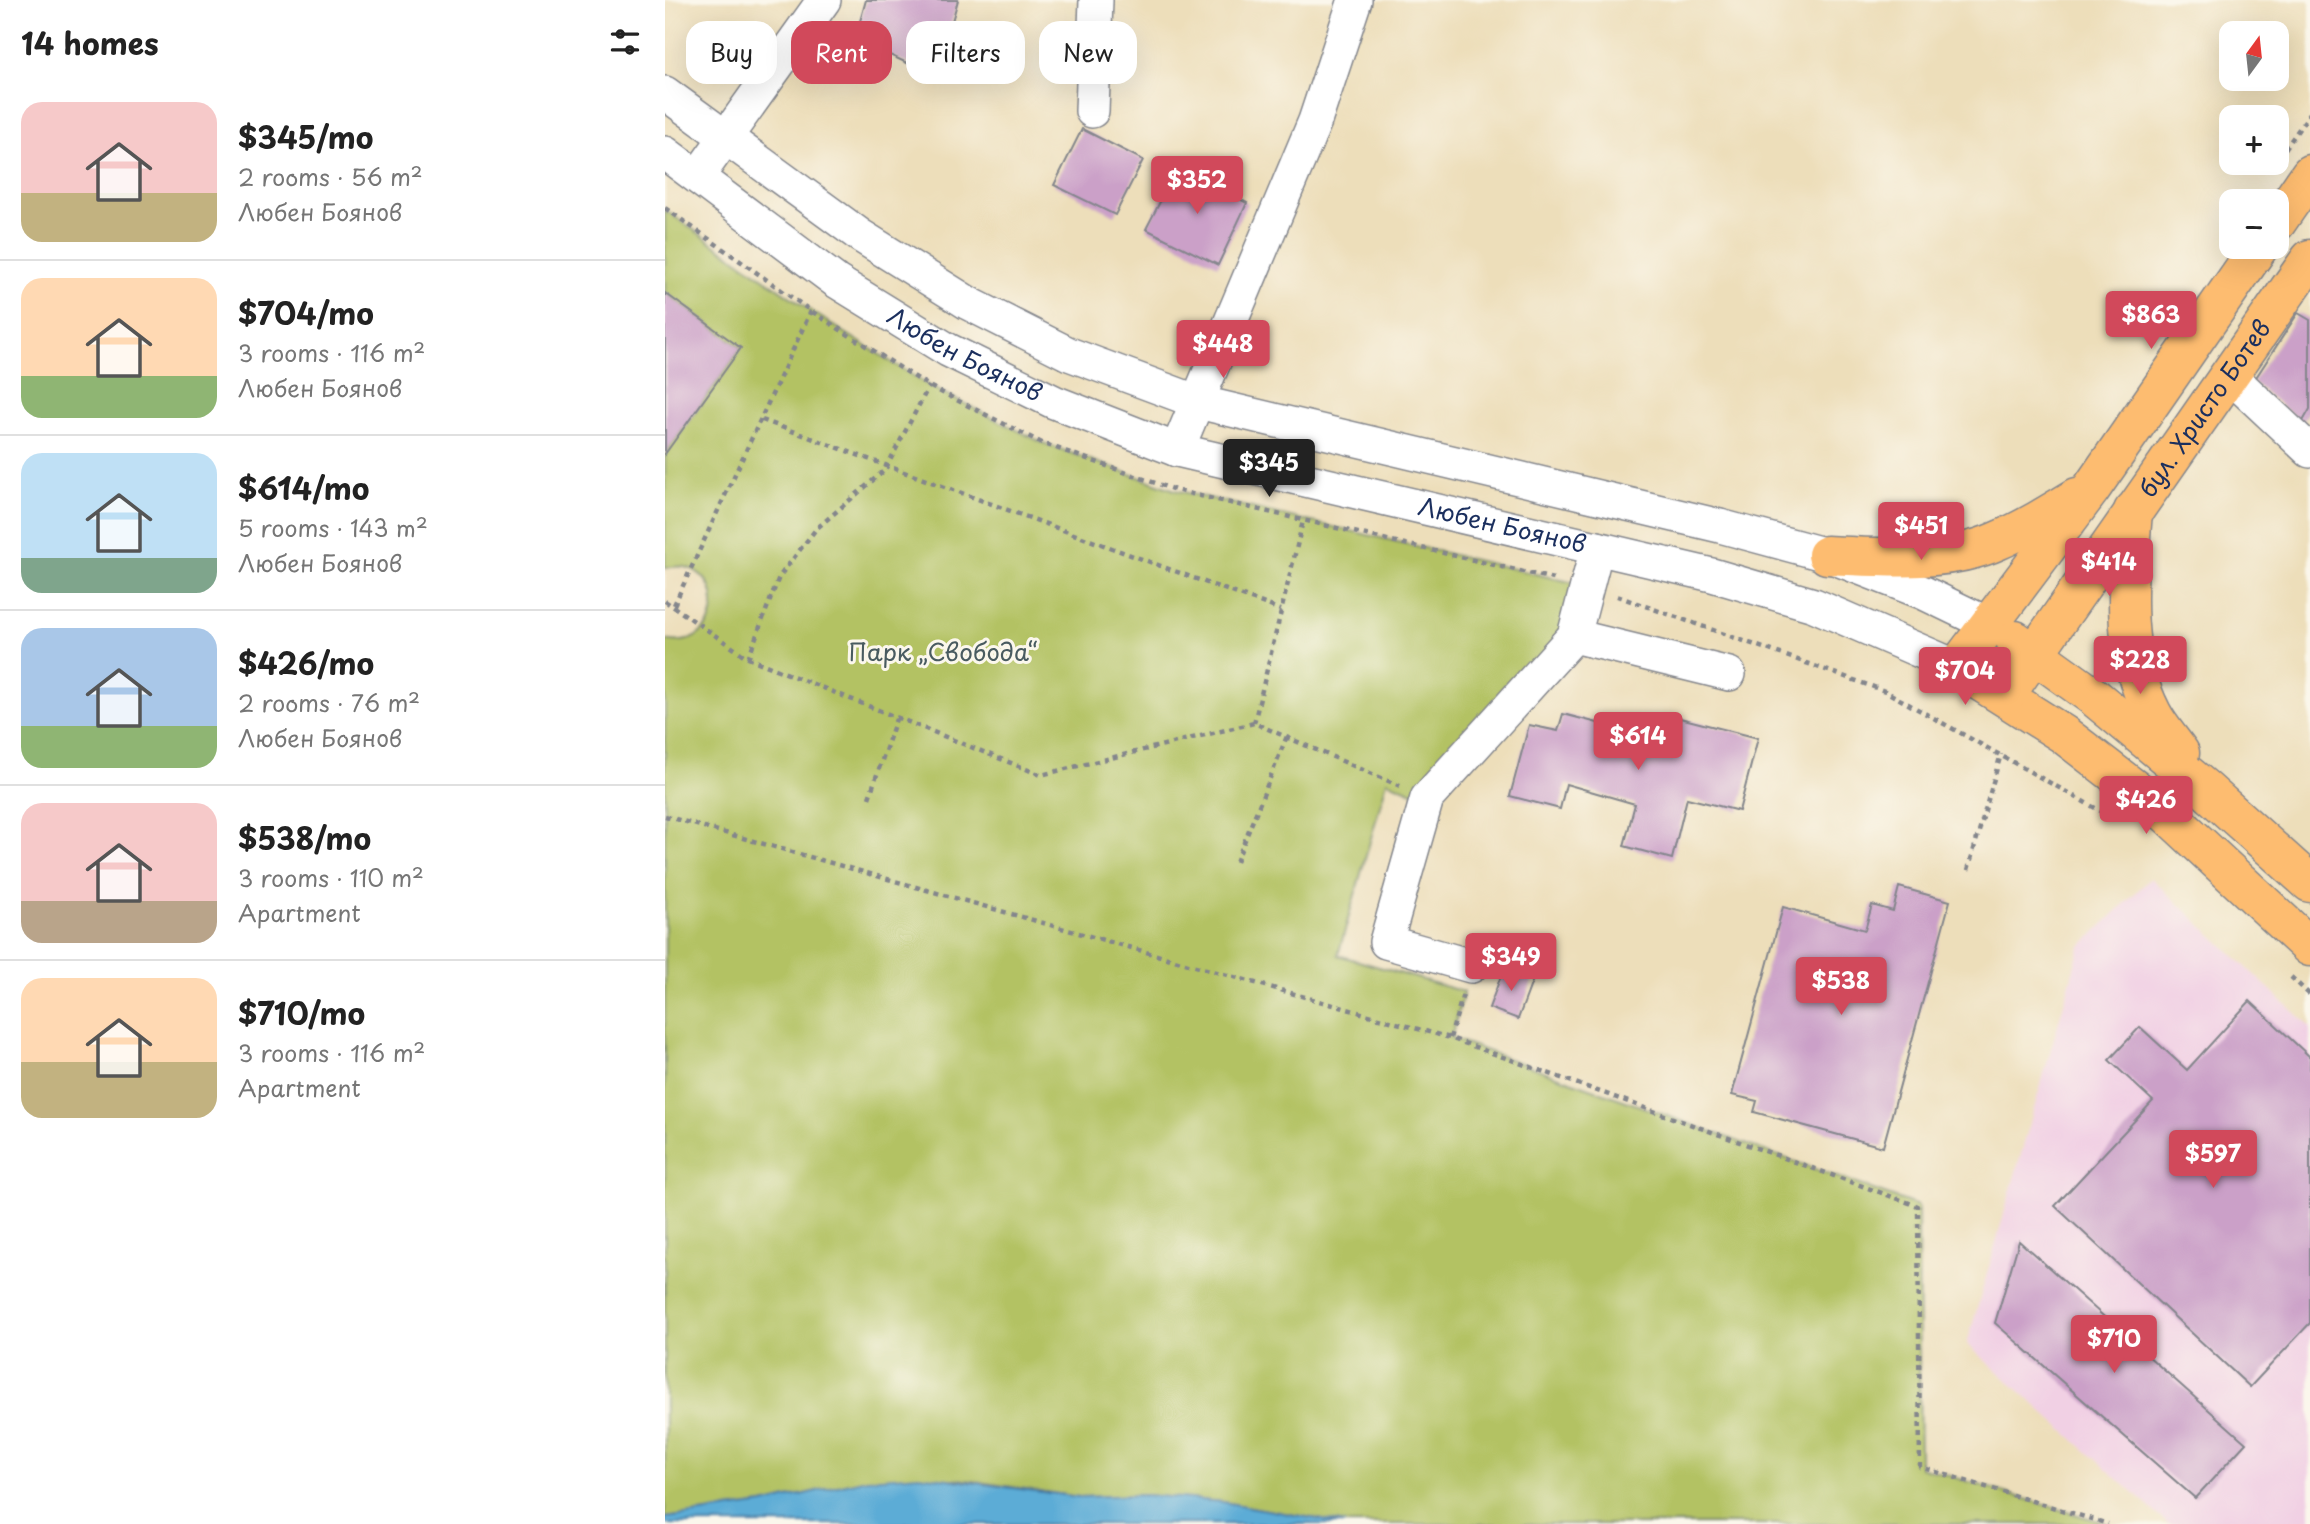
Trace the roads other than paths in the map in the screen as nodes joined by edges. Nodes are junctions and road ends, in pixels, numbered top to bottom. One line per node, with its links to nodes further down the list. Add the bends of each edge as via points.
1 (824, 0): 6 (street)
2 (1096, 0): 5 (street)
3 (1355, 0): 14 (street, via 1315,121)
4 (665, 93): 6 (street, Любен Боянов)
5 (1092, 111)
6 (727, 135): 9 (street); 14 (street, Любен Боянов, via 861,236 968,303 1069,354)
7 (665, 153): 9 (street, Любен Боянов)
8 (2297, 162): 10 (main road)
9 (698, 176): 15 (street, Любен Боянов, via 836,281 948,350 1054,401)
10 (2288, 189)
11 (2310, 258): 13 (main road, бул. Христо Ботев)
12 (2251, 259): 17 (main road, бул. Христо Ботев)
13 (2229, 375): 16 (street); 18 (main road, бул. Христо Ботев)
14 (1198, 402): 15 (street); 20 (street, Любен Боянов)
15 (1177, 450): 19 (street, Любен Боянов)
16 (2310, 451)
17 (2091, 489): 20 (main road, via 1995,542 1952,553 1898,558); 21 (main road, бул. Христо Ботев)
18 (2133, 510): 23 (main road, бул. Христо Ботев); 27 (main road, via 2127,604 2131,653 2152,713)
19 (1597, 548): 22 (street); 24 (street, Любен Боянов, via 1814,605)
20 (1827, 555): 21 (street, Любен Боянов)
21 (1990, 625): 23 (main road, Любен Боянов); 24 (main road, бул. Христо Ботев)
22 (1574, 636): 25 (street); 30 (street, via 1427,798 1386,942)
23 (2035, 652): 26 (main road, бул. Христо Ботев); 27 (main road, Любен Боянов)
24 (1957, 667): 26 (main road, Любен Боянов)
25 (1729, 674)
26 (2005, 696): 29 (main road, Любен Боянов, via 2167,814)
27 (2205, 789): 28 (main road, Любен Боянов)
28 (2310, 883)
29 (2300, 962)
30 (1471, 966)

